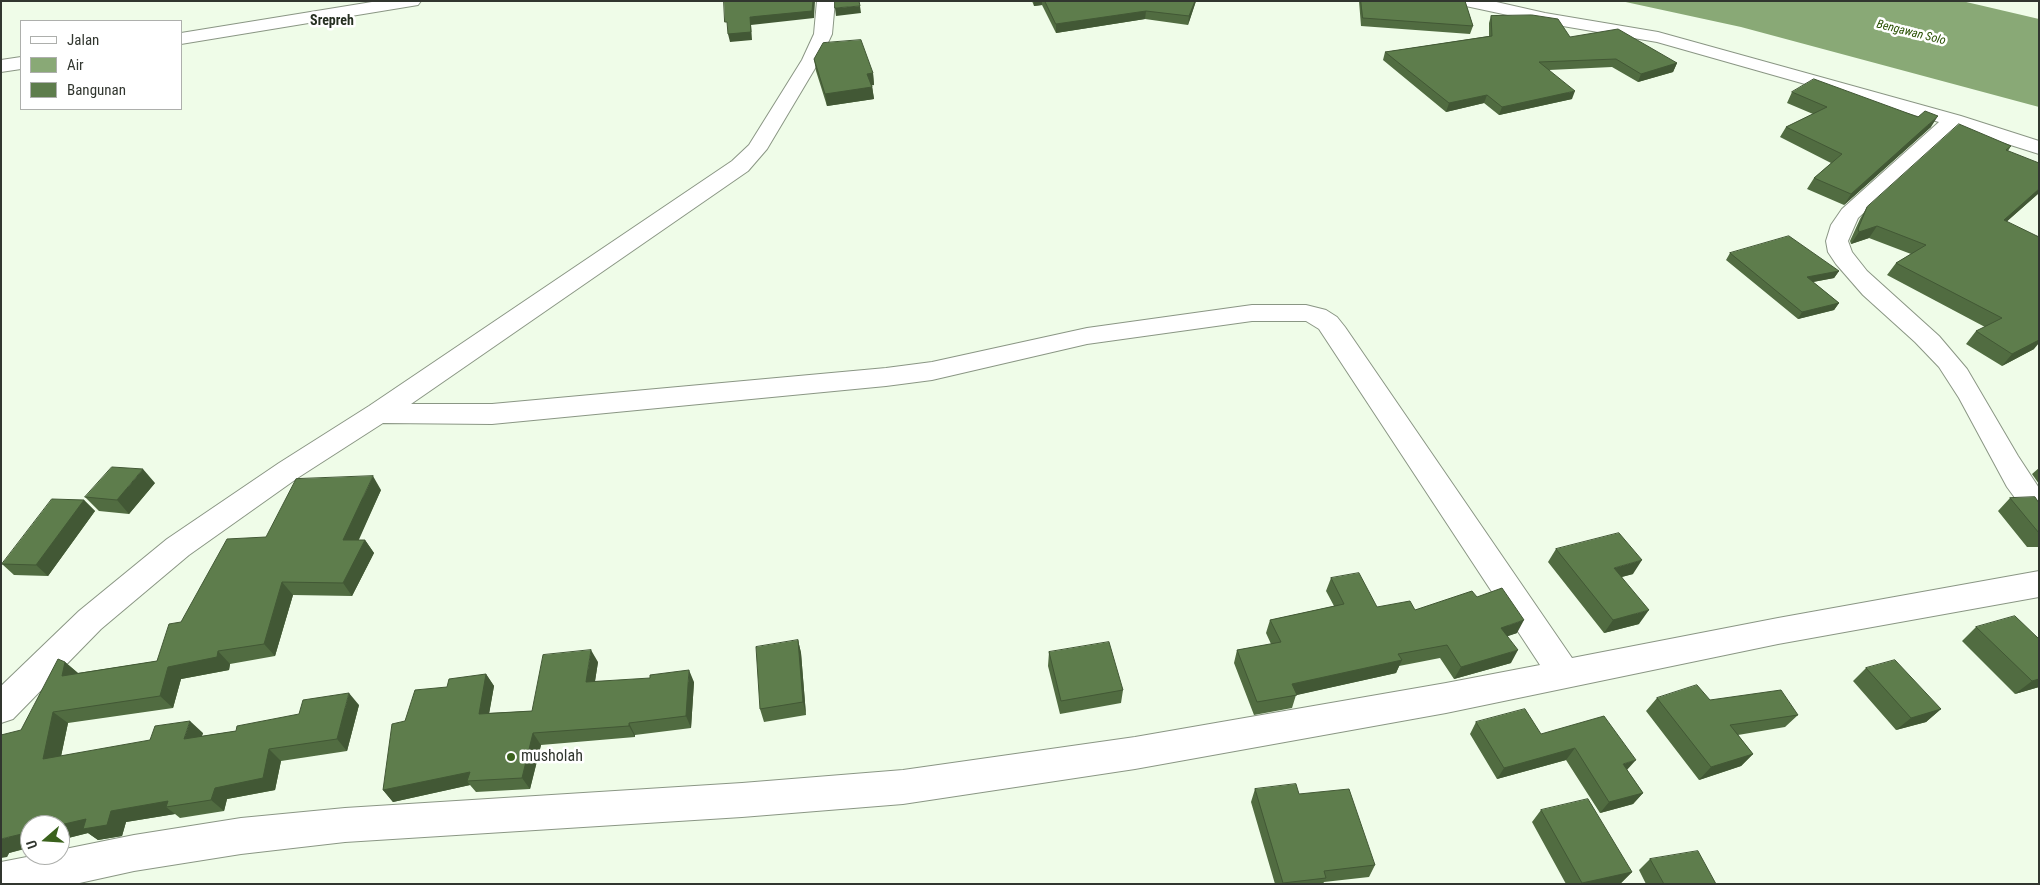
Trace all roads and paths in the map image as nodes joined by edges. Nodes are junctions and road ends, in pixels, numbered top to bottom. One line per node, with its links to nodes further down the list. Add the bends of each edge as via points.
1 (412, 1): 4 (street)
2 (826, 1): 9 (street, via 823,34 811,60 766,136 740,166)
3 (1467, 1): 7 (street, via 1696,46)
4 (182, 39)
5 (20, 63): 6 (street)
6 (1, 66)
7 (1954, 120): 8 (street); 10 (street, via 1845,219 1837,241 1841,254 1855,272 1941,353 1962,382 2025,492)
8 (2039, 148)
9 (378, 413): 12 (street, via 492,414 866,379 932,371 1097,335 1252,313 1306,313 1328,323 1336,333); 13 (street, via 178,547 90,620)
10 (2039, 509)
11 (2039, 584): 12 (street)
12 (1564, 673): 14 (street, via 1267,731 903,787 345,825 241,836 134,853)
13 (1, 708)
14 (1, 880)

